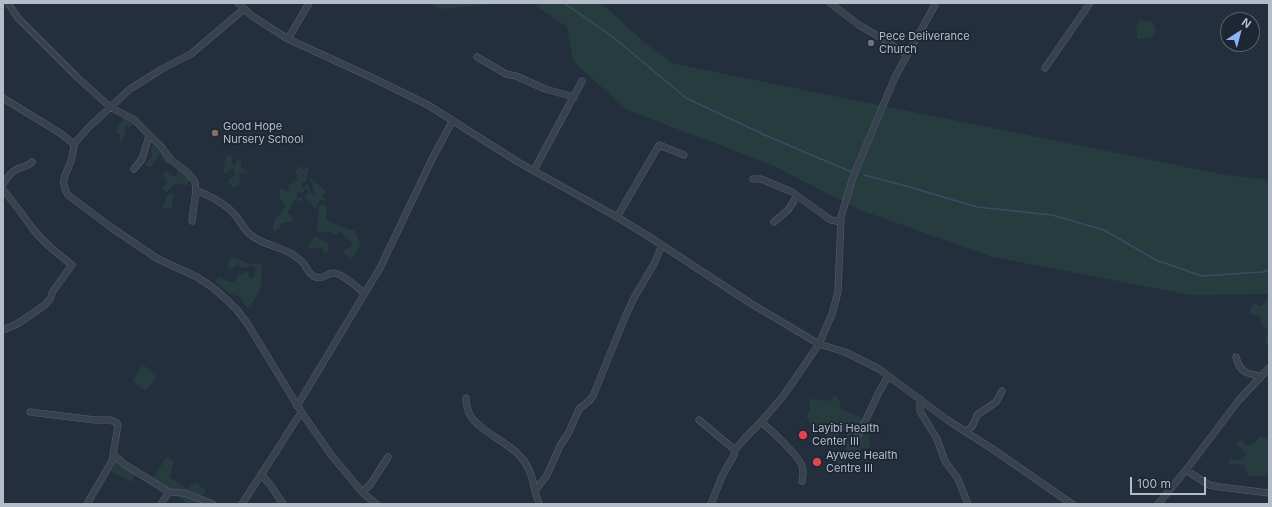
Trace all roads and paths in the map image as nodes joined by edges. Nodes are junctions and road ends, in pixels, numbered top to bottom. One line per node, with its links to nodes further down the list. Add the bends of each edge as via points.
1 (8, 3): 15 (street, via 18,18)
2 (238, 3): 7 (street)
3 (309, 3): 8 (street)
4 (830, 3): 9 (street)
5 (936, 3): 9 (street)
6 (1090, 3): 11 (street)
7 (244, 9): 8 (street); 15 (street, via 191,54 130,89)
8 (288, 39): 16 (street, via 428,105)
9 (907, 56): 31 (street, via 891,86 857,167)
10 (477, 57): 13 (street, via 506,74 545,90)
11 (1045, 68)
12 (582, 81): 13 (street)
13 (574, 97): 22 (street)
14 (3, 98): 18 (street)
15 (110, 107): 17 (street, via 135,120); 18 (street)
16 (453, 120): 22 (street); 33 (street, via 380,268)
17 (149, 136): 21 (street, via 142,159); 26 (street, via 160,145 170,160 193,179)
18 (74, 144): 43 (street, via 63,182 68,196 158,259 197,277 226,299 246,323)
19 (684, 155): 28 (street, via 659,145)
20 (32, 162): 24 (street, via 26,167 16,169)
21 (134, 169)
22 (534, 170): 28 (street)
23 (753, 179): 27 (street, via 761,179)
24 (3, 184)
25 (3, 190): 34 (street, via 43,240 72,264 45,305 17,324)
26 (196, 190): 29 (street); 33 (street, via 232,212 252,236 290,253 315,276 322,278 336,274)
27 (797, 196): 30 (street, via 788,210); 31 (street, via 828,218)
28 (617, 217): 32 (street)
29 (192, 221)
30 (774, 222)
31 (841, 222): 35 (street, via 838,292 832,314)
32 (662, 245): 35 (street); 56 (street, via 625,317 593,396 578,410 547,475)
33 (364, 293): 43 (street)
34 (3, 330)
35 (818, 344): 38 (street, via 845,352); 47 (street, via 784,395)
36 (1236, 357): 39 (street, via 1241,369 1252,375)
37 (1269, 368): 39 (street)
38 (888, 376): 42 (street); 49 (street)
39 (1261, 376): 53 (street, via 1235,404)
40 (1002, 391): 48 (street, via 996,402 977,415 973,425)
41 (466, 398): 56 (street, via 469,415 523,459 532,477)
42 (920, 399): 48 (street); 68 (street, via 920,411 937,439 945,461 958,479)
43 (297, 406): 45 (street)
44 (30, 412): 51 (street, via 116,421 118,425)
45 (302, 413): 54 (street); 58 (street, via 332,456)
46 (699, 420): 50 (street)
47 (761, 422): 50 (street); 55 (street, via 773,431 801,464)
48 (966, 432): 69 (street)
49 (859, 434)
50 (735, 450): 67 (street)
51 (114, 455): 57 (street); 60 (street)
52 (388, 457): 58 (street, via 370,485)
53 (1186, 470): 59 (street, via 1209,485); 70 (street)
54 (261, 474): 63 (street); 64 (street)
55 (802, 481)
56 (535, 491): 66 (street)
57 (169, 492): 61 (street); 62 (street, via 184,492)
58 (362, 492): 65 (street)
59 (1269, 493)
60 (87, 504)
61 (161, 504)
62 (213, 504)
63 (242, 504)
64 (283, 504)
65 (376, 504)
66 (539, 504)
67 (711, 504)
68 (968, 504)
69 (1072, 504)
70 (1158, 504)

